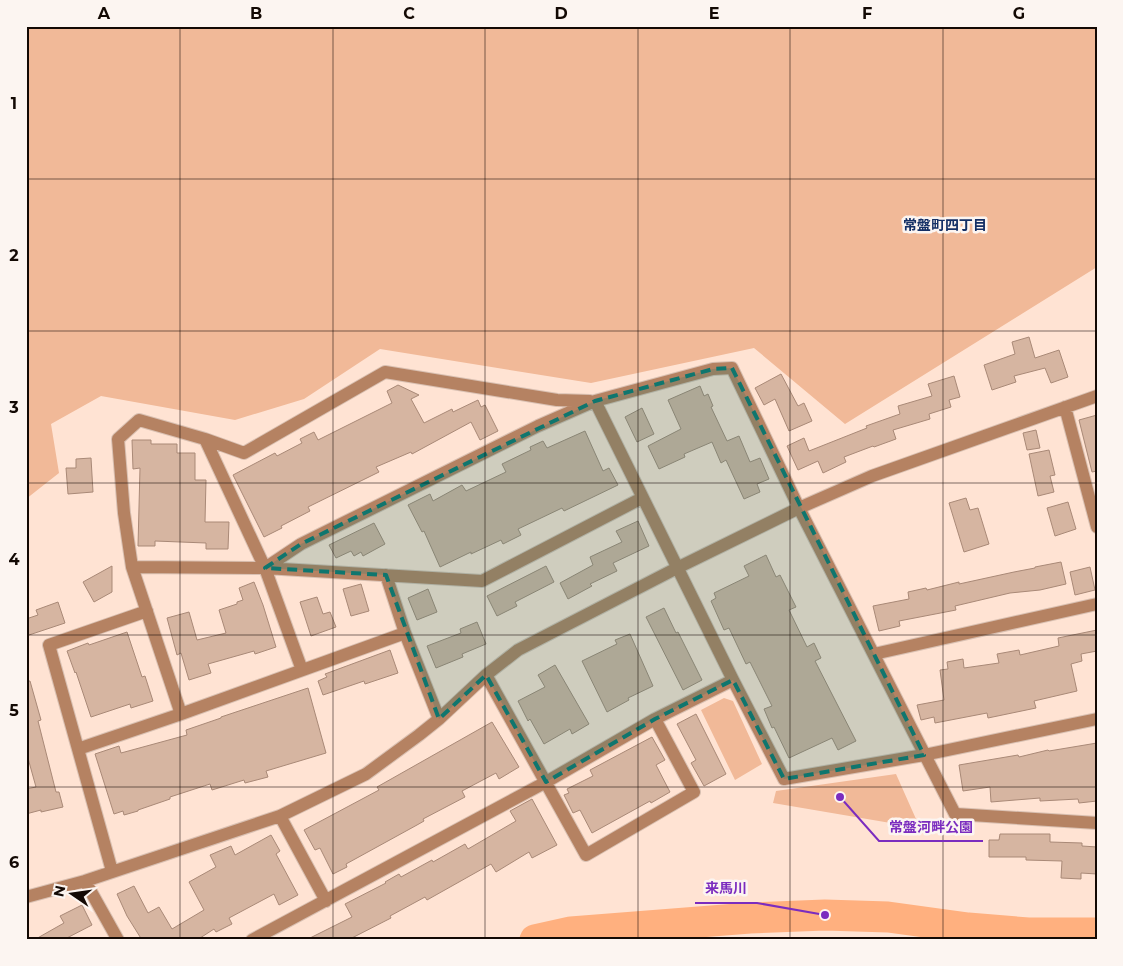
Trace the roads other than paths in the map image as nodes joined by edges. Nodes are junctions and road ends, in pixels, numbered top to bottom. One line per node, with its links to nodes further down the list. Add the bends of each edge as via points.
1 (1097, 396): 3 (street)
2 (595, 401): 4 (street, via 557,400 385,372 244,452); 5 (street); 6 (street, via 714,369 732,368); 9 (street, via 301,544)
3 (1065, 407): 6 (street, via 872,476); 7 (street)
4 (205, 439): 8 (street, via 140,420 118,439); 9 (street)
5 (642, 498): 10 (street); 11 (street, via 482,581)
6 (799, 508): 10 (street); 15 (street)
7 (1097, 527)
8 (132, 567): 9 (street); 13 (street)
9 (265, 568): 11 (street); 16 (street)
10 (677, 568): 17 (street, via 518,650); 18 (street)
11 (386, 575): 14 (street)
12 (1097, 604): 15 (street)
13 (147, 611): 19 (street); 23 (street, via 49,646)
14 (405, 633): 16 (street); 21 (street)
15 (874, 654): 24 (street)
16 (302, 670): 19 (street)
17 (486, 675): 21 (street); 25 (street)
18 (733, 680): 20 (street); 24 (street, via 784,779)
19 (181, 714): 23 (street)
20 (655, 718): 25 (street); 25 (street, via 694,792 586,855)
21 (439, 719): 26 (street, via 366,774)
22 (1097, 719): 24 (street)
23 (78, 749): 28 (street)
24 (924, 755): 27 (street, via 955,814)
25 (546, 782): 31 (street)
26 (280, 816): 28 (street); 31 (street)
27 (1097, 823)
28 (112, 871): 29 (street)
29 (86, 881): 30 (street); 32 (street)
30 (26, 897)
31 (326, 901): 33 (street)
32 (118, 940)
33 (252, 940)

